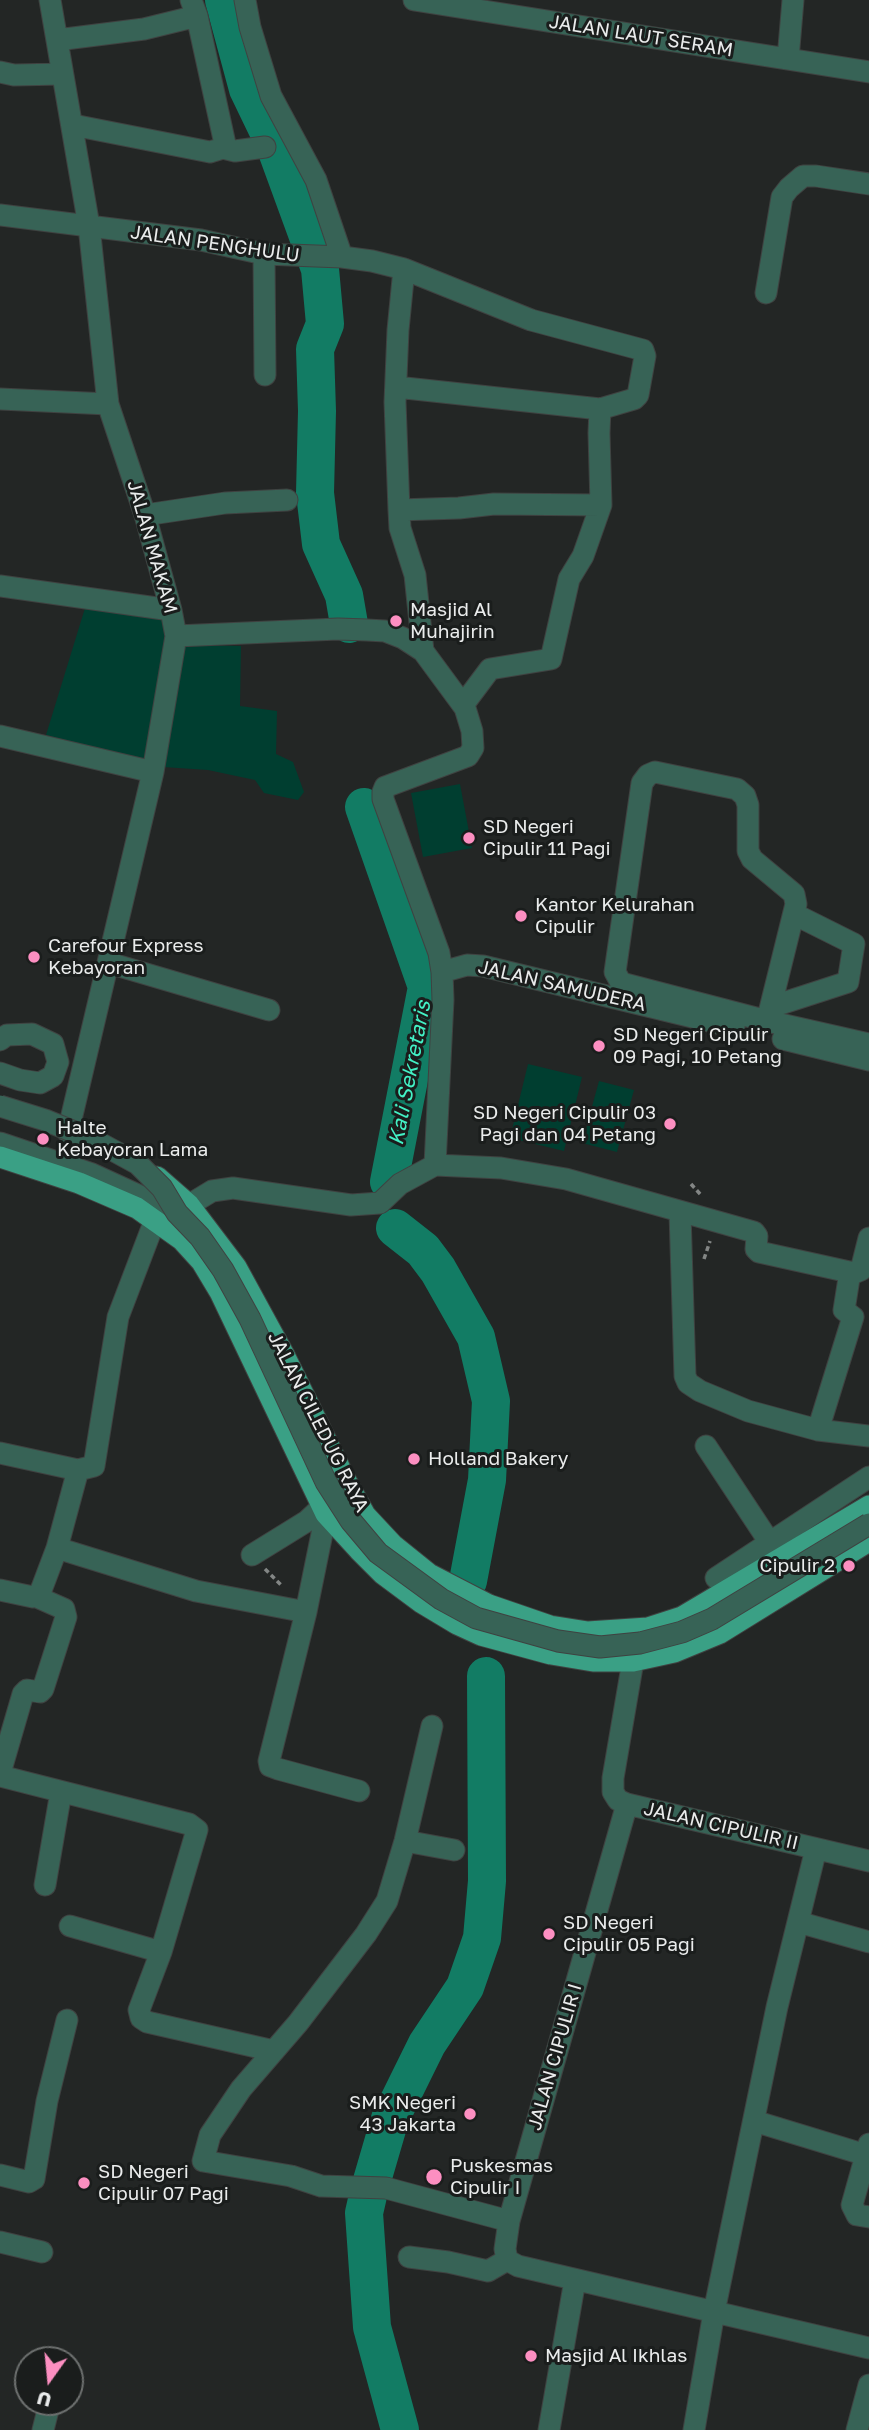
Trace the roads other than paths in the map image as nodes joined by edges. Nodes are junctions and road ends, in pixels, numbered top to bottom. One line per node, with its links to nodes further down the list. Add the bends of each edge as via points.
1 (50, 0): 6 (street, JALAN MAKAM)
2 (245, 0): 18 (street, via 271,96 316,180)
3 (414, 0): 7 (street, JALAN LAUT SERAM)
4 (793, 0): 7 (street)
5 (194, 8): 6 (street, via 144,29); 13 (street)
6 (57, 40): 10 (street, JALAN MAKAM)
7 (788, 59): 9 (street, JALAN LAUT SERAM)
8 (0, 72): 10 (street)
9 (869, 72)
10 (62, 74): 11 (street, JALAN MAKAM)
11 (73, 125): 13 (street, via 210,152); 16 (street, JALAN MAKAM)
12 (265, 147): 13 (street)
13 (223, 148)
14 (869, 184): 20 (street, via 803,176 789,188 782,197)
15 (0, 215): 16 (street, JALAN PENGHULU)
16 (89, 226): 17 (street, JALAN PENGHULU, via 201,240); 24 (street, JALAN MAKAM)
17 (264, 254): 18 (street, JALAN PENGHULU); 21 (street)
18 (342, 257): 19 (street, JALAN PENGHULU)
19 (404, 270): 22 (street); 25 (street, JALAN PENGHULU, via 531,320 643,349 638,395)
20 (766, 293)
21 (265, 375)
22 (396, 387): 25 (street); 28 (street)
23 (0, 399): 24 (street)
24 (108, 404): 29 (street, JALAN MAKAM)
25 (600, 409): 27 (street)
26 (287, 500): 29 (street, via 225,503)
27 (601, 505): 28 (street, via 494,504); 34 (street, via 583,556 569,579 551,659 490,669)
28 (399, 510): 33 (street, via 415,575)
29 (145, 515): 31 (street, JALAN MAKAM)
30 (0, 586): 31 (street)
31 (171, 610): 32 (street, JALAN MAKAM)
32 (176, 636): 33 (street, via 385,631); 36 (street, JALAN MAKAM)
33 (423, 651): 34 (street)
34 (463, 705): 39 (street, via 472,731 473,748 468,756 385,787 383,792)
35 (0, 736): 36 (street)
36 (153, 772): 38 (street, JALAN MAKAM)
37 (794, 914): 41 (street); 41 (street, via 854,944 848,982); 41 (street, via 794,894 752,859 748,850 745,796 724,786 656,772 648,775 642,783 615,972 618,978 621,983)
38 (109, 963): 40 (street); 48 (street, JALAN MAKAM)
39 (442, 972): 44 (street, JALAN SAMUDERA, via 483,966); 51 (street)
40 (269, 1010)
41 (769, 1014): 43 (street)
42 (0, 1040): 45 (street, via 6,1035 32,1034 53,1044 58,1062 53,1076 40,1083)
43 (869, 1044)
44 (869, 1060)
45 (0, 1073)
46 (0, 1107): 52 (street, bridge, via 58,1125 138,1164)
47 (0, 1114): 48 (main road, JALAN CILEDUG RAYA)
48 (68, 1132): 52 (main road, JALAN CILEDUG RAYA, via 159,1179)
49 (0, 1143): 52 (street)
50 (0, 1157): 54 (main road, JALAN CILEDUG RAYA, via 79,1182)
51 (435, 1165): 52 (street, via 400,1184 380,1203 351,1205 233,1188 212,1191); 53 (street, via 502,1168 566,1179)
52 (183, 1209): 65 (street, bridge, via 239,1297 326,1482 351,1521 378,1553 441,1599 476,1618 558,1641 600,1647 640,1643 712,1619); 68 (main road, JALAN CILEDUG RAYA, via 236,1266 365,1516 429,1574 489,1605 550,1626 614,1632 682,1618)
53 (680, 1213): 56 (street, via 754,1232 759,1252); 57 (street, via 688,1382 748,1411)
54 (155, 1220): 61 (street, via 118,1317 94,1466); 64 (main road, JALAN CILEDUG RAYA, via 202,1262 220,1292)
55 (869, 1238): 56 (street, via 860,1270)
56 (850, 1272): 57 (street, via 844,1310 853,1317)
57 (817, 1430): 58 (street)
58 (869, 1436)
59 (706, 1446): 68 (street)
60 (0, 1453): 61 (street)
61 (78, 1470): 67 (street)
62 (869, 1477): 68 (street)
63 (869, 1506): 68 (main road, JALAN CILEDUG RAYA)
64 (324, 1510): 69 (street); 74 (street); 75 (main road, JALAN CILEDUG RAYA, via 383,1574 457,1624 501,1642 551,1654)
65 (869, 1524)
66 (869, 1541): 71 (main road, JALAN CILEDUG RAYA)
67 (57, 1548): 73 (street); 74 (street, via 196,1591)
68 (775, 1551): 70 (street); 71 (street)
69 (252, 1555)
70 (716, 1578)
71 (798, 1586): 75 (main road, JALAN CILEDUG RAYA, via 720,1633 674,1652)
72 (0, 1590): 73 (street)
73 (37, 1597): 77 (street, via 64,1609 66,1617 43,1689 23,1694)
74 (306, 1612): 78 (street, via 270,1766)
75 (633, 1661): 80 (street, via 613,1778 613,1792)
76 (432, 1726): 81 (street)
77 (0, 1774): 79 (street)
78 (359, 1791)
79 (61, 1792): 85 (street); 89 (street, via 189,1824 197,1830)
80 (626, 1804): 82 (street, JALAN CIPULIR II); 96 (street, JALAN CIPULIR I)
81 (405, 1841): 83 (street); 91 (street, via 387,1901)
82 (816, 1849): 84 (street, JALAN CIPULIR II); 86 (street)
83 (454, 1850)
84 (869, 1859)
85 (45, 1885)
86 (798, 1922): 88 (street); 92 (street)
87 (70, 1926): 89 (street)
88 (869, 1942)
89 (161, 1952): 91 (street, via 139,2010 141,2018)
90 (67, 2020): 94 (street, via 34,2179 29,2182)
91 (274, 2051): 96 (street, via 210,2135 204,2161 291,2176 321,2186 386,2189)
92 (754, 2121): 93 (street); 102 (street)
93 (868, 2150): 95 (street, via 852,2205 857,2215)
94 (0, 2175)
95 (869, 2217)
96 (509, 2221): 100 (street, JALAN CIPULIR I)
97 (0, 2242): 98 (street)
98 (42, 2252)
99 (409, 2257): 100 (street, via 488,2271)
100 (507, 2260): 101 (street)
101 (575, 2280): 102 (street); 105 (street)
102 (714, 2312): 103 (street); 106 (street)
103 (869, 2348)
104 (869, 2385): 107 (street)
105 (549, 2430)
106 (694, 2430)
107 (857, 2430)

